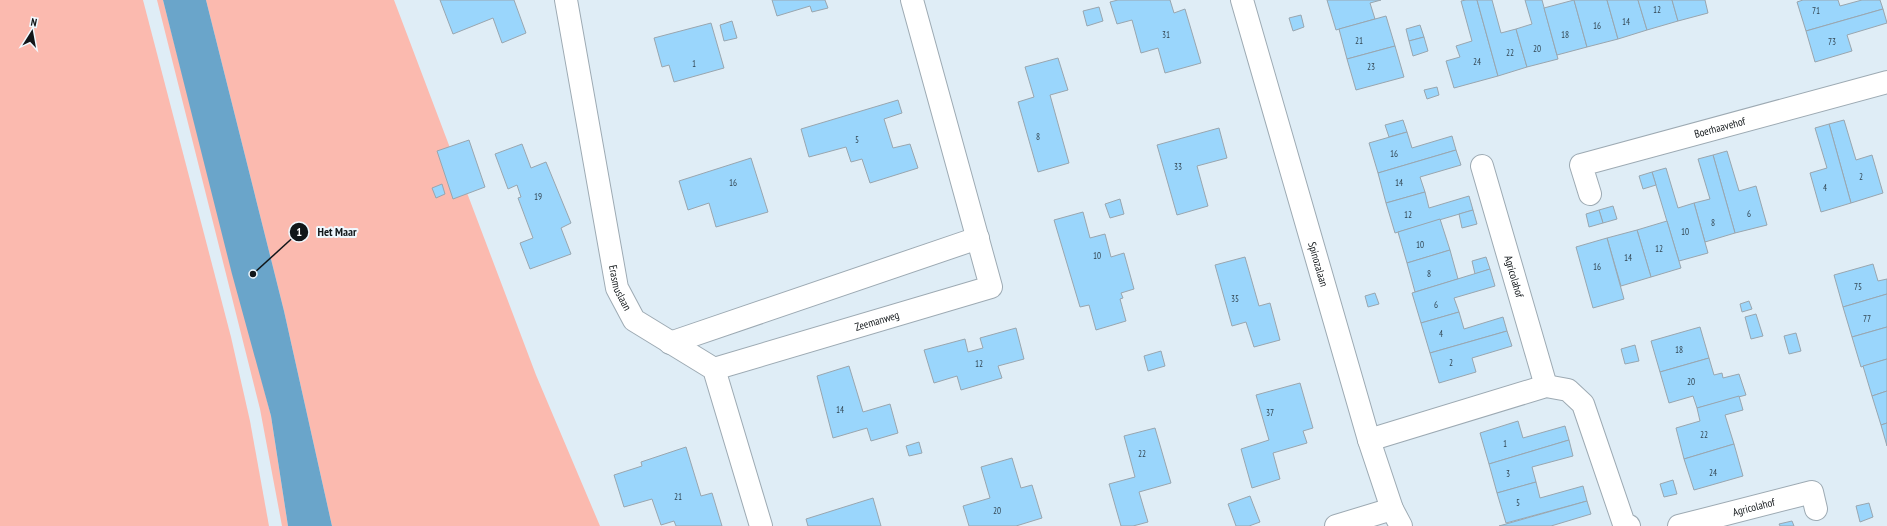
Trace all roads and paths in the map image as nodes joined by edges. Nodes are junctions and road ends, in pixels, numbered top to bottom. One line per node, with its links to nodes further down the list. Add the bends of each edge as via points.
1 (566, 0): 8 (street, Erasmuslaan, via 618,288 634,320)
2 (912, 0): 7 (street, Zeemanweg)
3 (1242, 0): 11 (street, Spinozalaan)
4 (1887, 82): 6 (street, Boerhaavehof, via 1582,165)
5 (1482, 166): 10 (street, Agricolahof)
6 (1590, 194)
7 (978, 238): 8 (street); 9 (street, Zeemanweg, via 991,287)
8 (670, 343): 9 (street, Erasmuslaan)
9 (714, 369): 14 (street)
10 (1546, 386): 11 (street); 16 (street, via 1568,390 1583,404 1624,524)
11 (1369, 440): 13 (street, Spinozalaan)
12 (1816, 509): 17 (street, Agricolahof, via 1812,492)
13 (1396, 517): 15 (street)
14 (761, 526)
15 (1336, 526)
16 (1629, 526)
17 (1679, 526)

